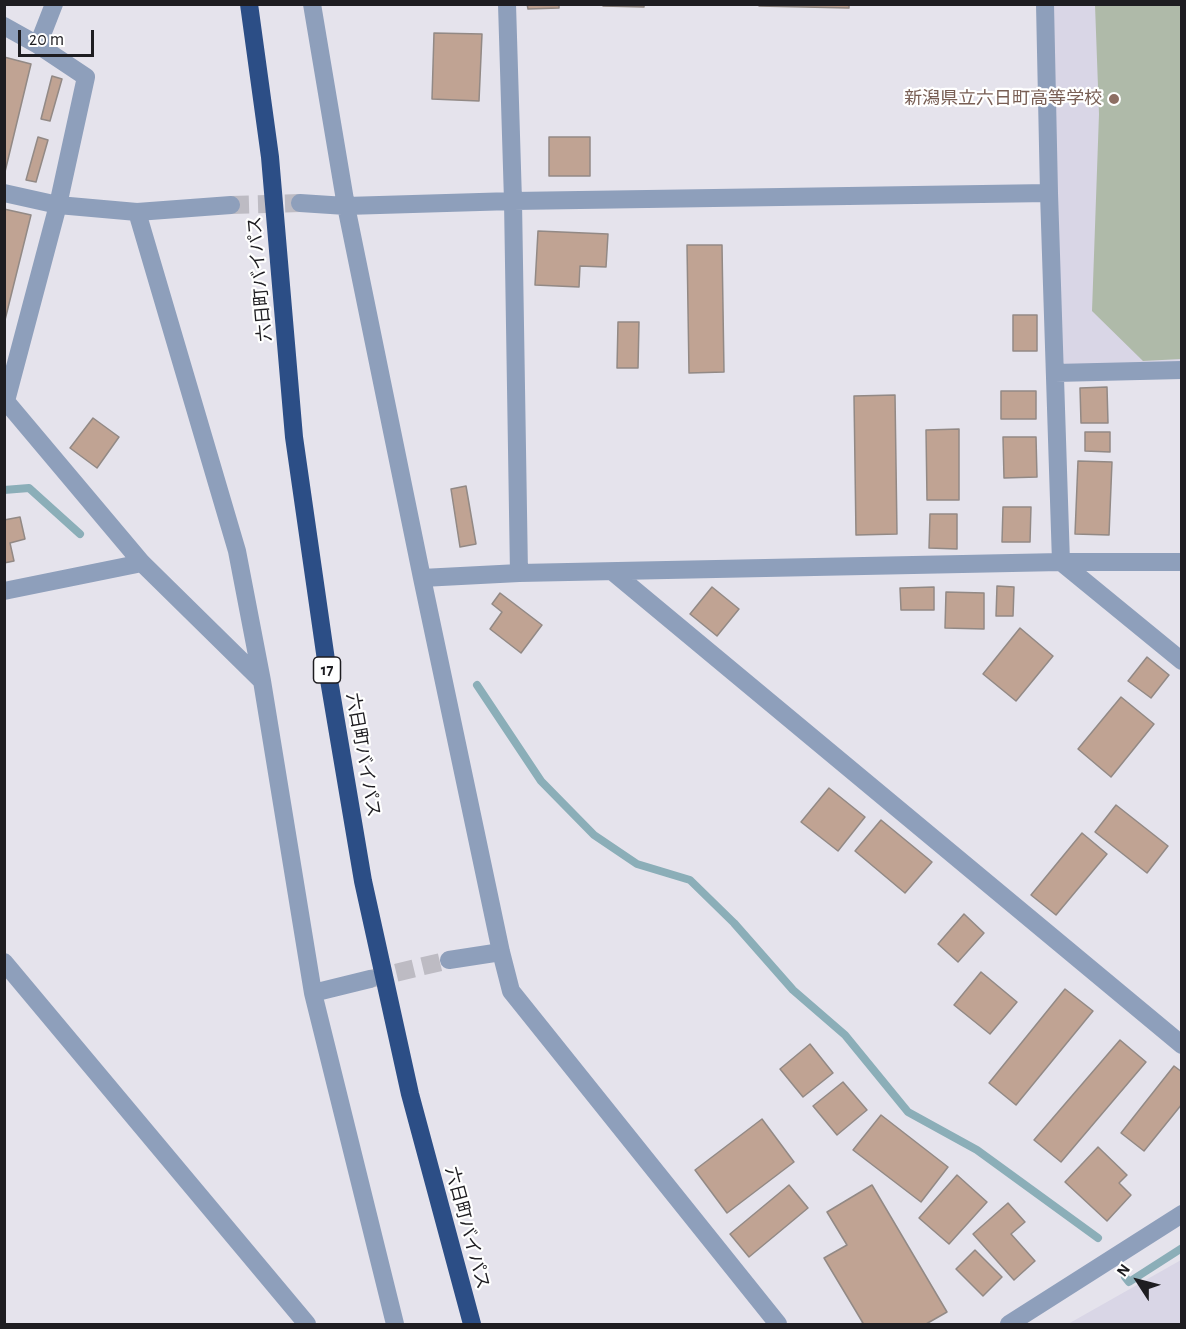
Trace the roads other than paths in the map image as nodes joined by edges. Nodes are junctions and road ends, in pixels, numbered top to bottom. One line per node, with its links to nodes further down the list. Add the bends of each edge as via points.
1 (54, 4): 7 (street)
2 (249, 4): 37 (highway, 六日町バイパス / 17, via 270,157 294,437 328,674 368,903 410,1094)
3 (312, 4): 14 (street)
4 (507, 4): 10 (street)
5 (1045, 4): 9 (street)
6 (4, 26): 7 (street)
7 (38, 45): 12 (street, via 86,77)
8 (4, 193): 12 (street)
9 (1048, 193): 10 (street); 17 (street)
10 (513, 201): 14 (street); 23 (street)
11 (300, 203): 14 (street)
12 (58, 205): 15 (street); 18 (street)
13 (231, 205): 15 (street)
14 (346, 206): 24 (street)
15 (137, 212): 27 (street, via 237,551)
16 (1182, 370): 17 (street)
17 (1055, 374): 19 (street)
18 (5, 400): 21 (street)
19 (1061, 562): 20 (street); 22 (street); 26 (street)
20 (1182, 562)
21 (142, 563): 25 (street); 27 (street)
22 (613, 572): 23 (street); 33 (street)
23 (519, 573): 24 (street)
24 (422, 579): 28 (street)
25 (4, 591)
26 (1182, 661)
27 (262, 681): 32 (street)
28 (501, 952): 29 (street); 38 (street, via 511,991)
29 (449, 960)
30 (4, 962): 35 (street)
31 (370, 979): 32 (street)
32 (313, 993): 36 (street)
33 (1182, 1046)
34 (1182, 1214): 39 (street)
35 (307, 1324)
36 (395, 1324)
37 (472, 1324)
38 (778, 1324)
39 (1009, 1324)

